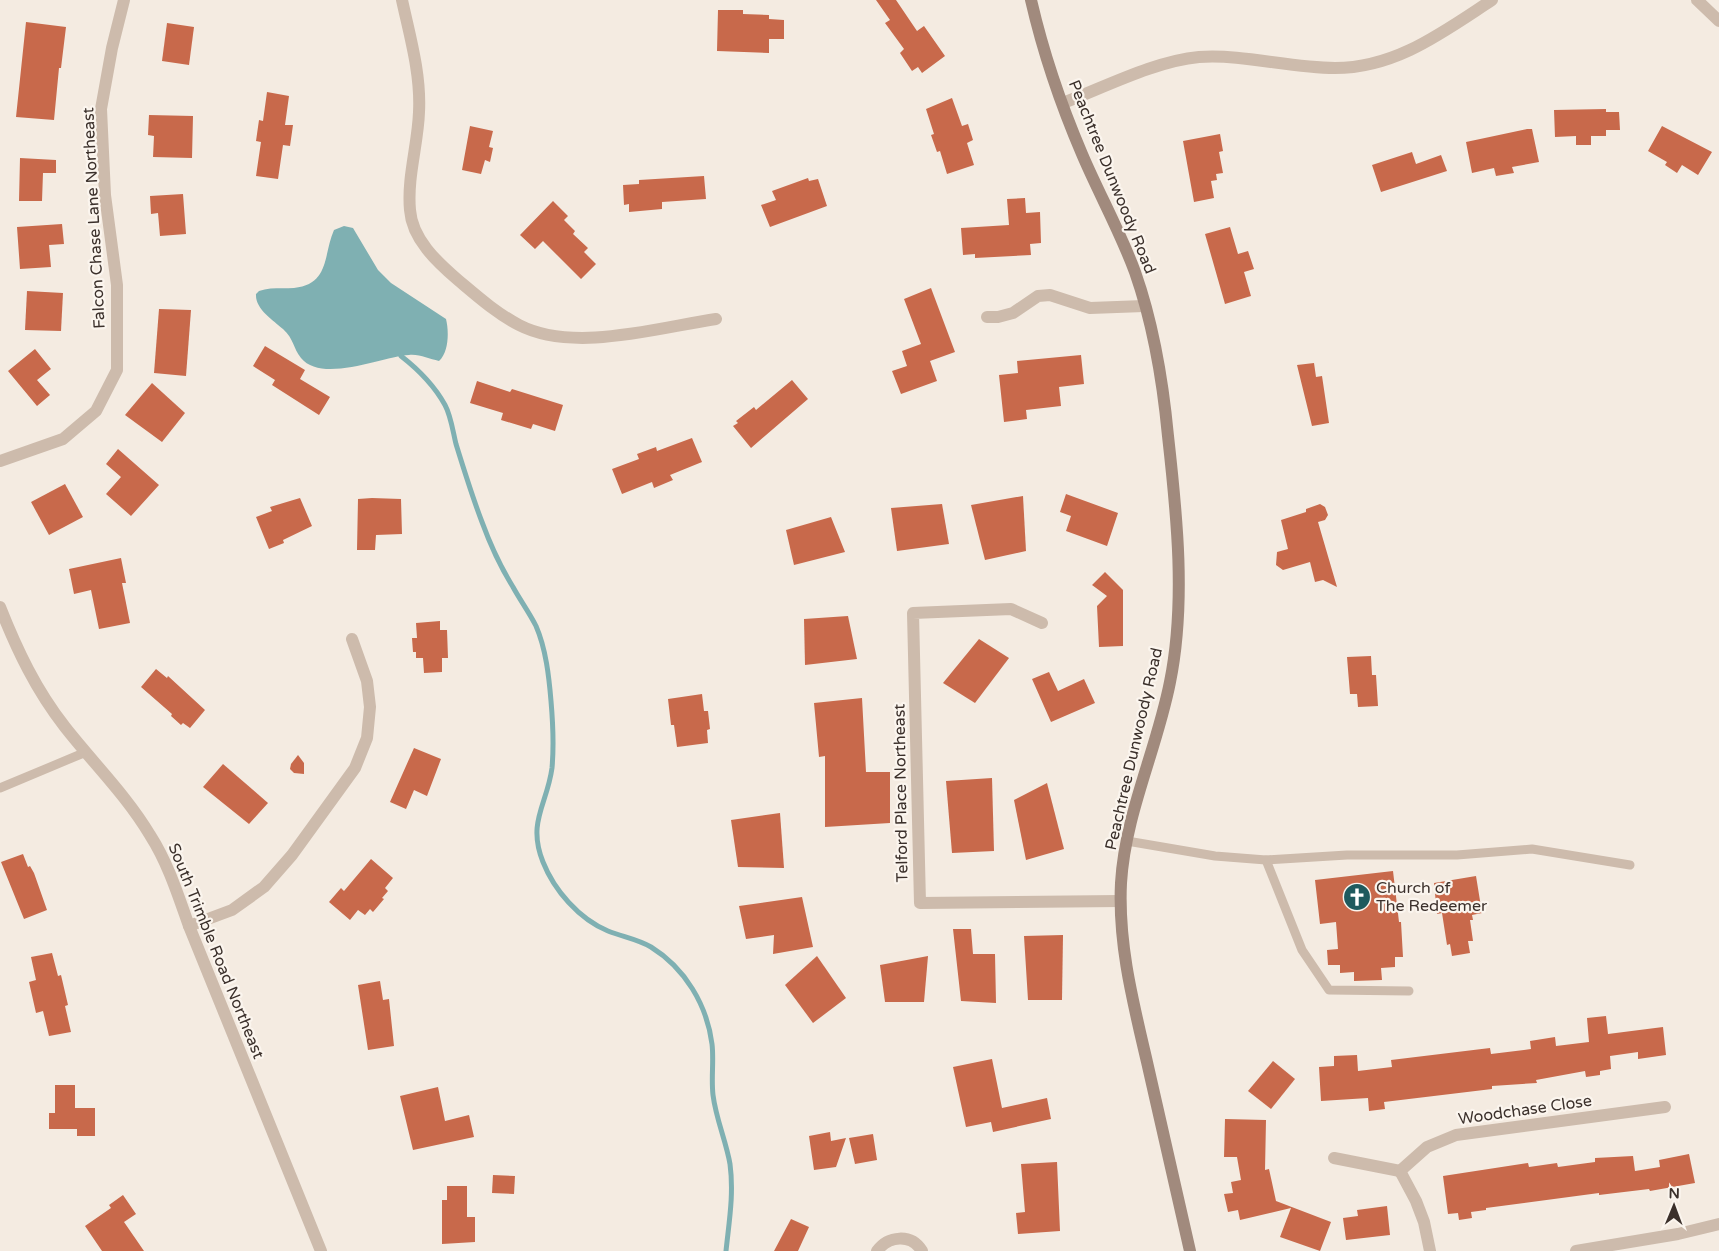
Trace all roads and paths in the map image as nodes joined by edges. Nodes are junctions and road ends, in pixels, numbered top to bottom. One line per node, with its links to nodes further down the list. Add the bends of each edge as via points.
1 (124, 0): 11 (street, Falcon Chase Lane Northeast, via 101,109 106,195 117,285 117,370 96,411 63,439)
2 (402, 0): 10 (street, via 419,87 410,212 417,234 442,266 496,312 520,326 547,334 595,338)
3 (1031, 0): 7 (main road, Peachtree Dunwoody Road)
4 (1492, 0): 7 (street, via 1416,48 1379,63 1333,68 1239,56 1198,58 1158,67)
5 (1697, 0): 6 (street)
6 (1719, 21)
7 (1063, 103): 8 (main road, Peachtree Dunwoody Road, via 1082,154 1120,231)
8 (1144, 306): 9 (street, via 1090,308 1050,295 1038,296 1013,313); 17 (main road, Peachtree Dunwoody Road, via 1157,353 1168,437 1177,543 1177,604 1170,685)
9 (987, 317)
10 (716, 319)
11 (0, 461)
12 (0, 607): 15 (street, South Trimble Road Northeast, via 19,655 40,692)
13 (1042, 623): 20 (street, Telford Place Northeast, via 1011,609 913,613 920,903)
14 (352, 639): 21 (street, via 366,681 370,708 367,738 355,768 292,855 264,887 232,910)
15 (86, 752): 16 (lane); 21 (street, South Trimble Road Northeast, via 124,795 151,836 173,880)
16 (0, 788)
17 (1127, 841): 18 (lane, via 1215,856); 20 (main road, Peachtree Dunwoody Road)
18 (1266, 860): 19 (lane, via 1347,855 1457,855 1532,849); 22 (lane, via 1302,950 1329,990)
19 (1630, 865)
20 (1120, 901): 30 (main road, Peachtree Dunwoody Road, via 1126,973)
21 (189, 926): 27 (street, South Trimble Road Northeast)
22 (1410, 991)
23 (1664, 1108): 25 (street, Woodchase Close, via 1456,1135 1427,1147)
24 (1334, 1158): 25 (street)
25 (1400, 1171): 31 (street, via 1424,1222)
26 (1719, 1224): 32 (street)
27 (321, 1251)
28 (877, 1251): 29 (street, via 896,1238 913,1242)
29 (922, 1251)
30 (1190, 1251)
31 (1430, 1251)
32 (1576, 1251)

